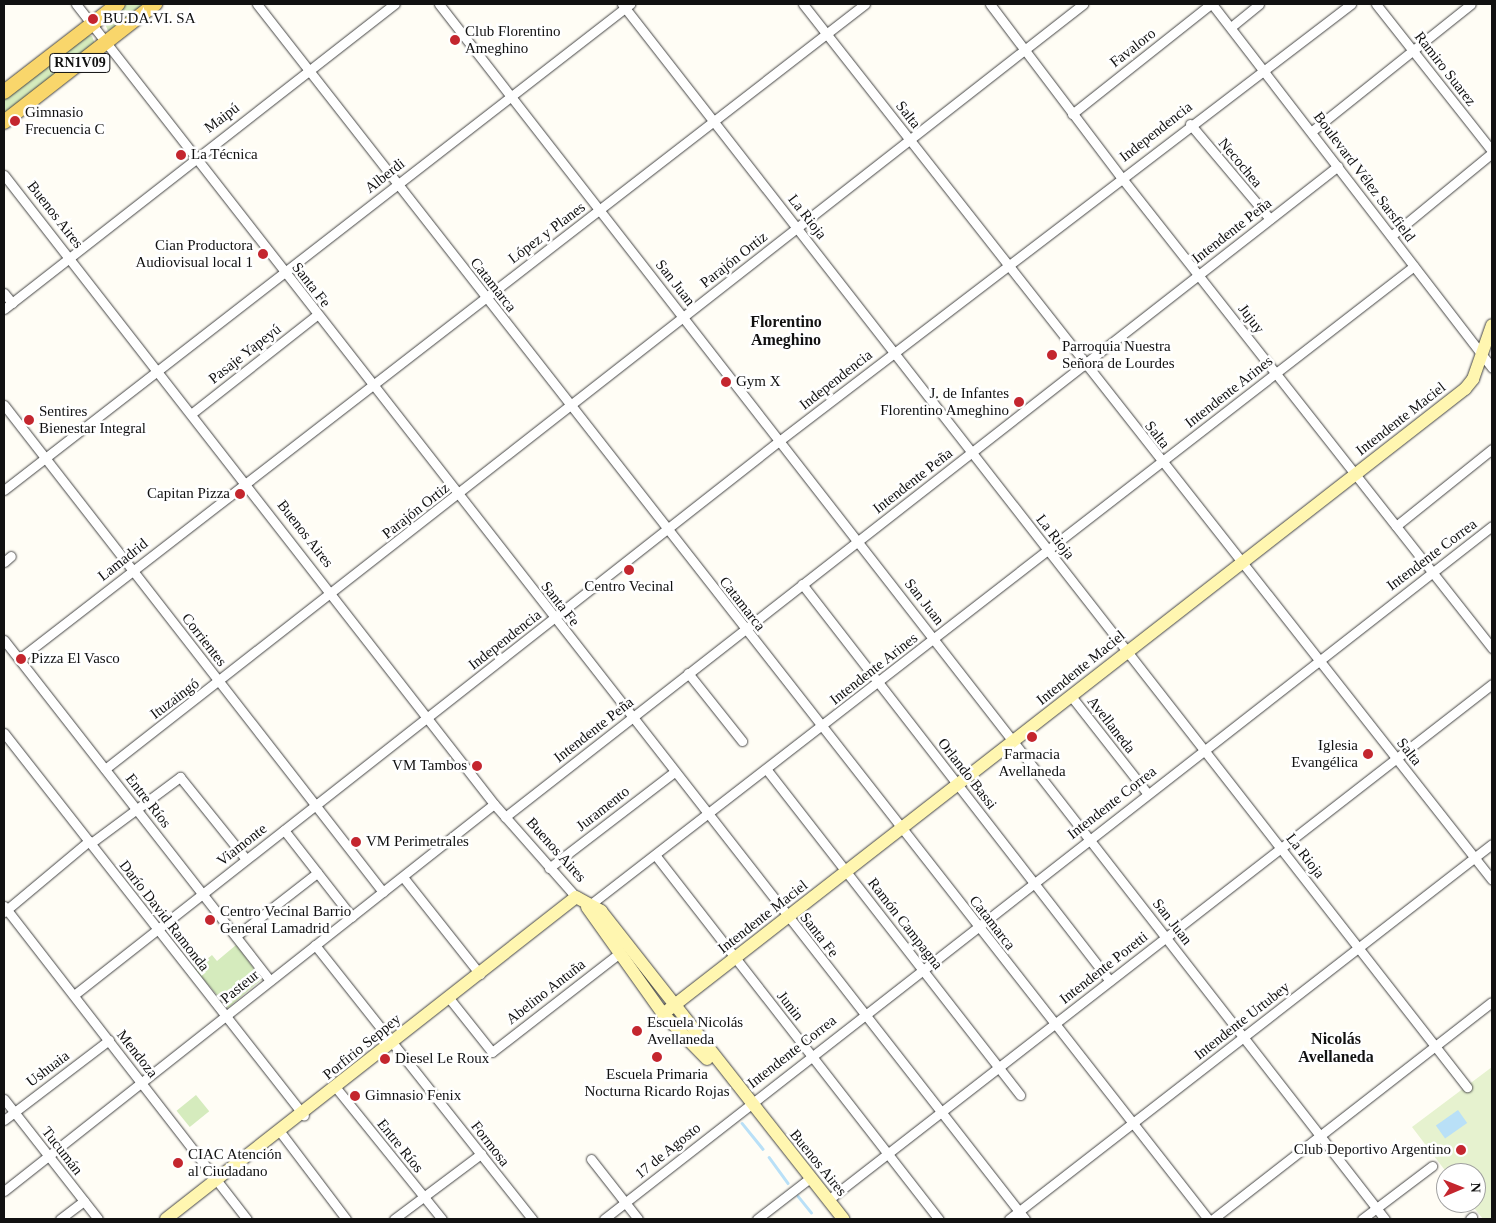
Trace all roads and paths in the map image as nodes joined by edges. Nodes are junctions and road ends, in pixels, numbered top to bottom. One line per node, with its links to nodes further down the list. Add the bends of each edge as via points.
1 (76, 4): 17 (street, Santa Fe)
2 (118, 4): 17 (main road, RN1V09)
3 (155, 4): 20 (main road, RN1V09)
4 (257, 4): 24 (street, Catamarca)
5 (395, 4): 24 (street, Maipú)
6 (439, 4): 26 (street, San Juan)
7 (803, 4): 19 (street, Salta)
8 (865, 4): 19 (street, López y Planes)
9 (990, 4): 21 (street, Jujuy)
10 (1083, 4): 21 (street, Parajón Ortiz)
11 (1212, 4): 18 (street, Boulevard Vélez Sarsfield); 27 (street, Favaloro)
12 (1259, 4): 18 (street)
13 (1351, 4): 23 (street, Independencia)
14 (1376, 4): 22 (street, Ramiro Suarez)
15 (1471, 4): 22 (street)
16 (626, 5): 26 (street, Alberdi); 28 (street, La Rioja)
17 (91, 24): 20 (street, Santa Fe); 25 (main road, RN1V09)
18 (1231, 27): 23 (street, Boulevard Vélez Sarsfield)
19 (827, 34): 28 (street, López y Planes); 32 (street, Salta)
20 (106, 43): 29 (main road, RN1V09); 34 (street, Santa Fe)
21 (1024, 49): 27 (street, Jujuy); 32 (street, Parajón Ortiz)
22 (1413, 51): 31 (street); 33 (street, Ramiro Suarez)
23 (1265, 69): 30 (street, Independencia); 31 (street, Boulevard Vélez Sarsfield)
24 (308, 70): 34 (street, Maipú); 38 (street, Catamarca)
25 (4, 92)
26 (510, 95): 38 (street, Alberdi); 39 (street, San Juan)
27 (1072, 114): 37 (street, Jujuy)
28 (714, 120): 39 (street, López y Planes); 41 (street, La Rioja)
29 (4, 122)
30 (1190, 124): 37 (street, Independencia); 40 (street, Necochea)
31 (1312, 131): 35 (street, Boulevard Vélez Sarsfield)
32 (910, 140): 41 (street, Parajón Ortiz); 44 (street, Salta)
33 (1492, 152): 42 (street)
34 (194, 157): 43 (street, Maipú); 46 (street, Santa Fe)
35 (1338, 166): 40 (street, Intendente Peña); 42 (street, Boulevard Vélez Sarsfield)
36 (4, 175): 43 (street, Buenos Aires)
37 (1121, 177): 44 (street, Independencia); 47 (street, Jujuy)
38 (397, 184): 46 (street, Alberdi); 49 (street, Catamarca)
39 (600, 210): 49 (street, López y Planes); 53 (street, San Juan)
40 (1270, 220): 47 (street, Intendente Peña)
41 (798, 229): 53 (street, Parajón Ortiz); 55 (street, La Rioja)
42 (1391, 236): 45 (street, Boulevard Vélez Sarsfield)
43 (69, 259): 50 (street, Maipú); 59 (street, Buenos Aires)
44 (1007, 265): 55 (street, Independencia); 57 (street, Salta)
45 (1414, 266): 56 (street, Boulevard Vélez Sarsfield); 60 (street, Intendente Arines)
46 (283, 272): 52 (street, Santa Fe); 59 (street, Alberdi)
47 (1200, 274): 57 (street, Intendente Peña); 60 (street, Jujuy)
48 (4, 293): 50 (street)
49 (485, 297): 61 (street, López y Planes); 63 (street, Catamarca)
50 (12, 303): 51 (street, Maipú)
51 (4, 309)
52 (317, 315): 61 (street, Santa Fe); 64 (street, Pasaje Yapeyú)
53 (683, 317): 63 (street, Parajón Ortiz); 65 (street, San Juan)
54 (1492, 325): 56 (main road, Intendente Maciel)
55 (894, 352): 65 (street, Independencia); 67 (street, La Rioja)
56 (1482, 354): 58 (street, Boulevard Vélez Sarsfield); 70 (main road, Intendente Maciel, via 1466,389)
57 (1085, 364): 67 (street, Intendente Peña); 69 (street, Salta)
58 (1492, 368)
59 (157, 370): 64 (street, Buenos Aires); 68 (street, Alberdi)
60 (1275, 374): 69 (street, Intendente Arines); 70 (street, Jujuy)
61 (371, 384): 71 (street, López y Planes); 73 (street, Santa Fe)
62 (4, 405): 68 (street, Corrientes)
63 (569, 406): 73 (street, Parajón Ortiz); 76 (street, Catamarca)
64 (190, 414): 71 (street, Buenos Aires)
65 (779, 441): 76 (street, Independencia); 77 (street, San Juan)
66 (1492, 449): 74 (street)
67 (972, 452): 77 (street, Intendente Peña); 78 (street, La Rioja)
68 (45, 458): 72 (street, Alberdi); 80 (street, Corrientes)
69 (1162, 463): 78 (street, Intendente Arines); 79 (street, Salta)
70 (1356, 475): 74 (street, Jujuy); 79 (main road, Intendente Maciel)
71 (244, 482): 80 (street, Lamadrid); 83 (street, Buenos Aires)
72 (4, 490)
73 (458, 496): 83 (street, Parajón Ortiz); 84 (street, Santa Fe)
74 (1396, 526): 81 (street, Jujuy)
75 (1492, 526): 81 (street, Intendente Correa)
76 (667, 531): 84 (street, Independencia); 85 (street, Catamarca)
77 (858, 541): 82 (street, Intendente Peña); 86 (street, San Juan)
78 (1048, 551): 86 (street, Intendente Arines); 89 (street, La Rioja)
79 (1243, 562): 89 (main road, Intendente Maciel); 91 (street, Salta)
80 (132, 570): 90 (street, Lamadrid); 93 (street, Corrientes)
81 (1432, 571): 88 (street, Jujuy); 91 (street, Intendente Correa)
82 (802, 584): 85 (street, Intendente Peña); 94 (street, Orlando Bassi)
83 (332, 594): 93 (street, Ituzaingó); 97 (street, Buenos Aires)
84 (554, 619): 97 (street, Independencia); 98 (street, Santa Fe)
85 (744, 630): 92 (street, Intendente Peña); 99 (street, Catamarca)
86 (935, 639): 94 (street, Intendente Arines); 102 (street, San Juan)
87 (4, 640): 90 (street, Entre Ríos)
88 (1492, 648)
89 (1127, 652): 96 (main road, Intendente Maciel); 103 (street, La Rioja)
90 (19, 659): 105 (street, Entre Ríos)
91 (1319, 659): 103 (street, Intendente Correa); 104 (street, Salta)
92 (688, 673): 98 (street, Intendente Peña); 101 (street)
93 (219, 682): 105 (street, Ituzaingó); 111 (street, Corrientes)
94 (879, 683): 99 (street, Intendente Arines); 108 (street, Orlando Bassi)
95 (1492, 684): 104 (street, Intendente Poretti)
96 (1072, 696): 102 (main road, Intendente Maciel); 109 (street, Avellaneda)
97 (428, 718): 110 (street, Buenos Aires); 111 (street, Viamonte)
98 (631, 718): 107 (street, Santa Fe); 114 (street, Intendente Peña)
99 (821, 728): 106 (street, Intendente Arines); 116 (street, Catamarca)
100 (4, 733): 118 (street, Darío David Ramonda)
101 (742, 741)
102 (1015, 742): 108 (main road, Intendente Maciel); 117 (street, San Juan)
103 (1203, 750): 109 (street, Intendente Correa); 120 (street, La Rioja)
104 (1396, 758): 120 (street, Intendente Poretti); 122 (street, Salta)
105 (105, 769): 112 (street, Entre Ríos)
106 (767, 770): 113 (street, Intendente Arines); 125 (street, Ramón Campagna)
107 (674, 772): 113 (street, Santa Fe); 124 (street, Juramento)
108 (958, 786): 116 (main road, Intendente Maciel); 129 (street, Orlando Bassi)
109 (1147, 793): 117 (street, Intendente Correa)
110 (494, 804): 114 (street, Buenos Aires); 127 (street, Pasteur)
111 (314, 805): 115 (street, Viamonte); 130 (street, Corrientes)
112 (136, 807): 118 (street); 123 (street, via 180,777); 131 (street, Entre Ríos)
113 (708, 816): 121 (street, Intendente Arines); 136 (street, Santa Fe)
114 (505, 817): 124 (street, Buenos Aires)
115 (284, 830): 123 (street, Viamonte); 126 (street)
116 (901, 830): 125 (main road, Intendente Maciel); 137 (street, Catamarca)
117 (1090, 838): 129 (street, Intendente Correa); 140 (street, San Juan)
118 (90, 842): 134 (street); 138 (street, Darío David Ramonda)
119 (1492, 844): 122 (street, Intendente Urtubey)
120 (1282, 848): 140 (street, Intendente Poretti); 142 (street, La Rioja)
121 (656, 856): 133 (street, Intendente Arines); 144 (street, Junin)
122 (1475, 858): 128 (street, Salta); 142 (street, Intendente Urtubey)
123 (246, 859): 131 (street, Viamonte)
124 (549, 868): 132 (street, Buenos Aires)
125 (847, 871): 136 (main road, Intendente Maciel); 145 (street, Ramón Campagna)
126 (318, 873): 135 (street); 139 (street)
127 (403, 876): 130 (street, Pasteur); 146 (street)
128 (1492, 880)
129 (1033, 882): 137 (street, Intendente Correa); 148 (street, Orlando Bassi)
130 (383, 892): 135 (street, Pasteur)
131 (202, 893): 138 (street, Viamonte); 139 (street, Entre Ríos)
132 (576, 897): 133 (main road, Buenos Aires); 146 (main road, Porfirio Seppey)
133 (587, 907): 143 (main road, Buenos Aires); 152 (main road, Buenos Aires, via 601,912)
134 (5, 909): 149 (street, Mendoza)
135 (352, 916): 141 (street, Pasteur)
136 (789, 918): 144 (main road, Intendente Maciel); 154 (street, Santa Fe)
137 (977, 926): 145 (street, Intendente Correa); 156 (street, Catamarca)
138 (157, 930): 149 (street, Viamonte); 155 (street, Darío David Ramonda)
139 (236, 936): 147 (street, Entre Ríos)
140 (1166, 937): 148 (street, Intendente Poretti); 157 (street, San Juan)
141 (316, 946): 147 (street, Pasteur); 159 (street, Formosa)
142 (1358, 948): 157 (street, Intendente Urtubey); 160 (street, La Rioja)
143 (617, 955): 150 (street, Abelino Antuña, via 492,1052); 153 (main road, Buenos Aires)
144 (736, 959): 152 (main road, Intendente Maciel); 161 (street, Junin)
145 (922, 969): 154 (street, Intendente Correa); 162 (street, Ramón Campagna)
146 (480, 974): 150 (main road, Porfirio Seppey)
147 (270, 981): 155 (street, Pasteur)
148 (1110, 981): 156 (street, Intendente Poretti)
149 (74, 995): 158 (street, Mendoza)
150 (449, 998): 159 (main road, Porfirio Seppey)
151 (1492, 1002): 160 (street)
152 (674, 1006): 153 (main road, Intendente Maciel); 168 (main road, Buenos Aires)
153 (663, 1014): 168 (main road, Buenos Aires)
154 (863, 1014): 161 (street, Intendente Correa); 170 (street, Santa Fe)
155 (225, 1017): 163 (street, Pasteur); 171 (street, Darío David Ramonda)
156 (1054, 1024): 162 (street, Intendente Poretti); 173 (street, Catamarca)
157 (1245, 1036): 173 (street, Intendente Urtubey); 175 (street, San Juan)
158 (109, 1040): 163 (street, Mendoza); 169 (street, Ushuaia)
159 (392, 1043): 165 (main road, Porfirio Seppey); 176 (street, Formosa)
160 (1435, 1047): 164 (street, La Rioja); 175 (street)
161 (811, 1055): 168 (street, Intendente Correa); 177 (street, Junin)
162 (1000, 1069): 166 (street, Ramón Campagna); 170 (street, Intendente Poretti)
163 (142, 1083): 178 (street, Pasteur); 182 (street, Mendoza)
164 (1467, 1087)
165 (337, 1089): 171 (main road, Porfirio Seppey); 184 (street, Entre Ríos)
166 (1020, 1095)
167 (4, 1100): 169 (street, Tucumán)
168 (750, 1103): 181 (main road, Buenos Aires); 187 (street, 17 de Agosto)
169 (14, 1112): 172 (street, Ushuaia); 178 (street, Tucumán)
170 (941, 1114): 177 (street, Intendente Poretti); 189 (street, Santa Fe)
171 (304, 1115): 174 (main road, Porfirio Seppey)
172 (4, 1120)
173 (1133, 1123): 189 (street, Intendente Urtubey); 205 (street, Catamarca)
174 (281, 1133): 182 (main road, Porfirio Seppey); 194 (street)
175 (1321, 1136): 188 (street, San Juan); 206 (street)
176 (481, 1154): 184 (street); 197 (street, Formosa)
177 (888, 1154): 185 (street, Intendente Poretti); 202 (street, Junin)
178 (49, 1157): 183 (street, Pasteur); 186 (street, Tucumán)
179 (591, 1159): 187 (street)
180 (1432, 1166): 188 (street)
181 (810, 1178): 185 (main road, Buenos Aires); 200 (street)
182 (217, 1180): 192 (main road, Porfirio Seppey); 193 (street, Mendoza)
183 (4, 1191)
184 (424, 1197): 195 (street); 196 (street, Entre Ríos)
185 (828, 1200): 201 (main road, Buenos Aires)
186 (84, 1201): 190 (street); 191 (street, Tucumán)
187 (625, 1203): 198 (street, 17 de Agosto); 199 (street)
188 (1376, 1208): 207 (street); 208 (street, San Juan)
189 (1020, 1211): 203 (street, Intendente Urtubey); 204 (street, Santa Fe)
190 (60, 1219)
191 (98, 1219)
192 (166, 1219)
193 (247, 1219)
194 (346, 1219)
195 (394, 1219)
196 (442, 1219)
197 (532, 1219)
198 (604, 1219)
199 (638, 1219)
200 (757, 1219)
201 (843, 1219)
202 (939, 1219)
203 (1009, 1219)
204 (1026, 1219)
205 (1208, 1219)
206 (1213, 1219)
207 (1362, 1219)
208 (1385, 1219)

